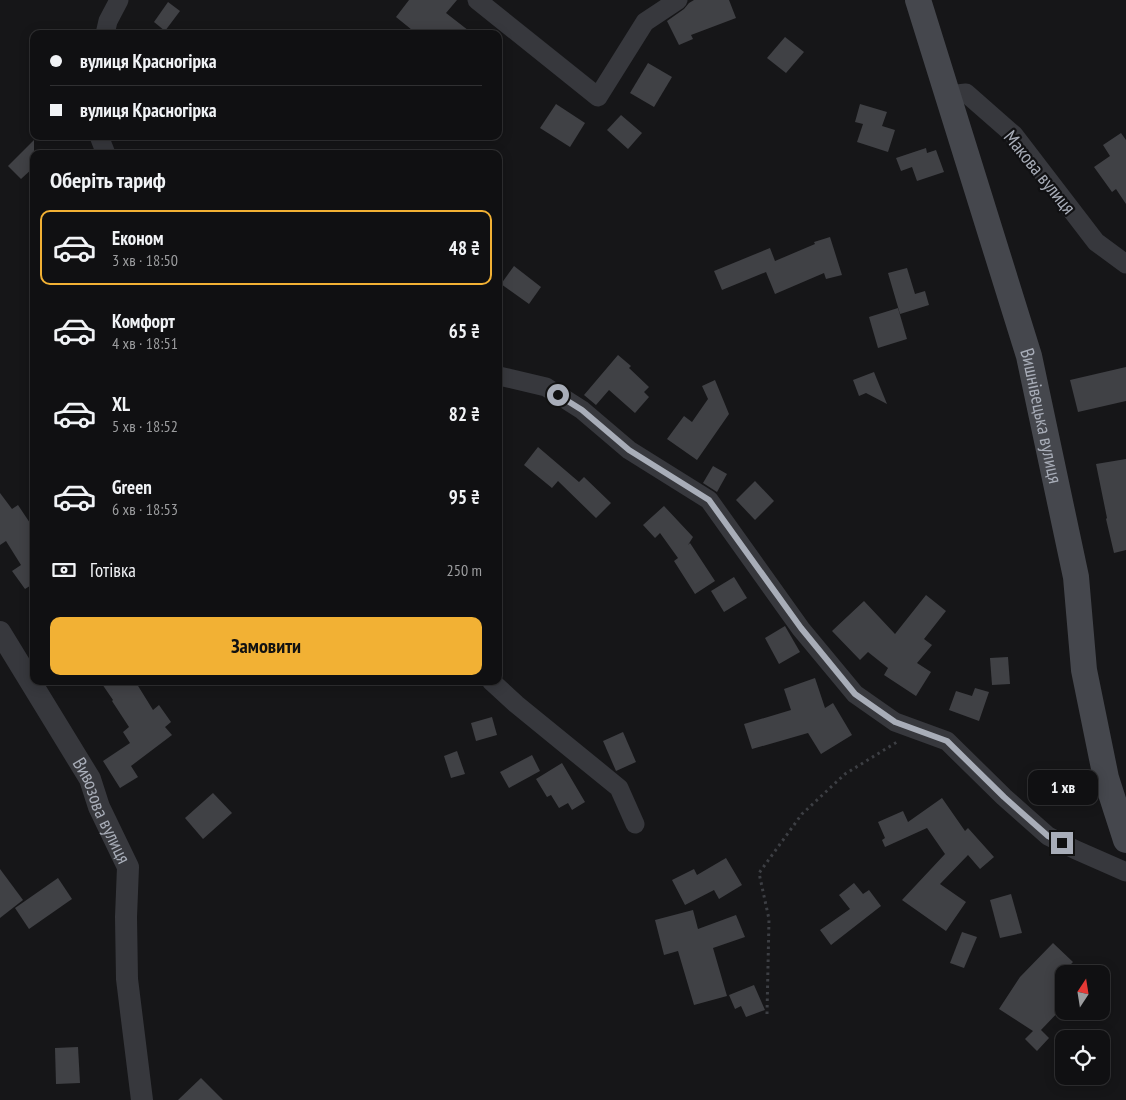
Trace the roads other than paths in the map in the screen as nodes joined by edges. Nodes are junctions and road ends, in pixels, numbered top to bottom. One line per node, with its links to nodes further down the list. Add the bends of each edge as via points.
1 (119, 0): 5 (street)
2 (476, 0): 3 (street, via 598,97 646,22)
3 (678, 0)
4 (918, 0): 6 (main road, Вишнівецька вулиця)
5 (107, 28)
6 (948, 95): 7 (street, Макова вулиця, via 966,93 1014,136 1096,242); 14 (main road, Вишнівецька вулиця, via 1029,356 1076,577 1084,670 1106,778)
7 (1126, 264)
8 (502, 377): 15 (street, via 546,387 582,410 629,450 709,500 801,628 855,694 895,722 947,741 1048,836)
9 (0, 632): 10 (street, Вивозова вулиця)
10 (30, 681)
11 (32, 685): 16 (street, Вивозова вулиця, via 90,779 99,807 128,867 127,979)
12 (495, 685): 13 (street, via 619,788)
13 (636, 824)
14 (1126, 840)
15 (1126, 872)
16 (142, 1100)

